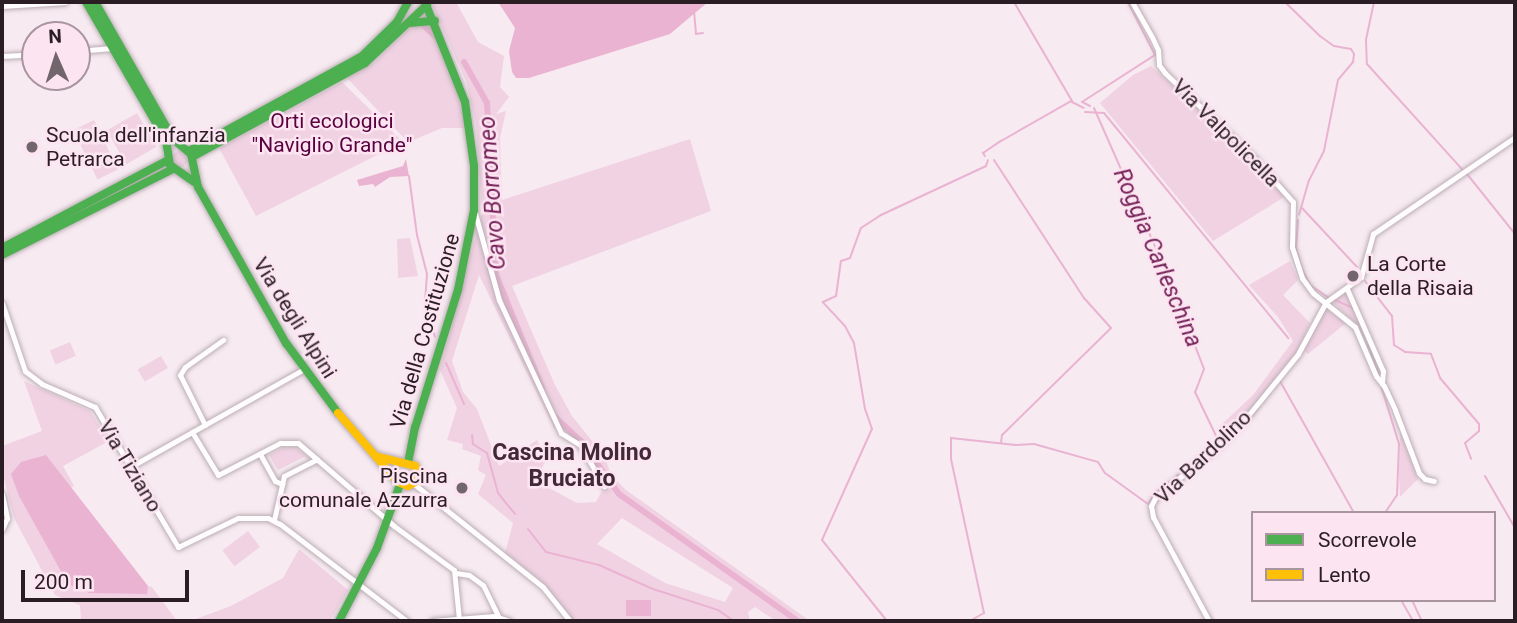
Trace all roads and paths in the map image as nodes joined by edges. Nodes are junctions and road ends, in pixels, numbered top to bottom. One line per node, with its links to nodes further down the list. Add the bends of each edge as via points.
1 (65, 2): 7 (street)
2 (86, 2): 10 (street, Via degli Alpini)
3 (95, 2): 15 (street, Via degli Alpini, via 173,139)
4 (1132, 2): 23 (street, Via Valpolicella, via 1155,43 1157,61 1165,73 1289,195 1294,259 1307,285)
5 (426, 3): 8 (street, Via della Costituzione); 9 (street)
6 (408, 4): 15 (street, via 393,27 352,62)
7 (2, 6)
8 (435, 21): 9 (street); 19 (street, Via della Costituzione, via 465,102 474,166)
9 (408, 23): 15 (street, via 365,63)
10 (113, 48): 11 (street); 16 (street, Via degli Alpini, via 166,140)
11 (91, 50)
12 (21, 55): 13 (street)
13 (2, 57)
14 (1515, 137): 22 (street, Via Bardolino, via 1373,234 1365,269)
15 (188, 155): 16 (street, via 175,148); 17 (street); 18 (street, Via degli Alpini)
16 (168, 157): 17 (street, Via degli Alpini); 20 (street)
17 (177, 170): 18 (street, Via degli Alpini); 21 (street)
18 (198, 187): 26 (street, Via degli Alpini)
19 (474, 210): 33 (street, Via della Costituzione, via 460,282); 39 (street, via 499,300 561,433 580,445)
20 (2, 248)
21 (2, 255)
22 (1347, 289): 23 (street, Via Bardolino); 27 (street, via 1384,371)
23 (1326, 302): 27 (street, via 1355,327); 53 (street, Via Bardolino, via 1298,354 1238,427 1152,504 1153,517)
24 (2, 306): 34 (street, Via Tiziano, via 25,371 95,407)
25 (223, 340): 28 (street, via 180,375)
26 (304, 369): 28 (street); 31 (street, Via degli Alpini)
27 (1382, 383): 36 (street, via 1419,473)
28 (205, 425): 29 (street)
29 (192, 432): 30 (street, via 218,475); 34 (street)
30 (260, 454): 32 (street, via 289,440); 37 (street, via 275,481)
31 (379, 457): 33 (street); 35 (street, Via degli Alpini)
32 (317, 459): 37 (street, via 288,474); 41 (street)
33 (405, 464): 35 (street); 38 (street, via 418,469)
34 (131, 467): 42 (street, Via Tiziano, via 178,547 238,517)
35 (398, 480): 38 (street); 41 (street)
36 (1434, 481)
37 (282, 484): 42 (street)
38 (414, 484): 52 (street, via 543,587)
39 (604, 486)
40 (2, 494): 43 (street, via 7,518)
41 (388, 517): 44 (street); 45 (street)
42 (274, 520): 45 (street)
43 (2, 528)
44 (456, 573): 46 (street, via 483,585); 47 (street)
45 (360, 586): 48 (street); 49 (street)
46 (498, 616): 47 (street); 51 (street)
47 (458, 619): 50 (street)
48 (339, 621)
49 (407, 621)
50 (432, 621)
51 (509, 621)
52 (570, 621)
53 (1209, 621)

